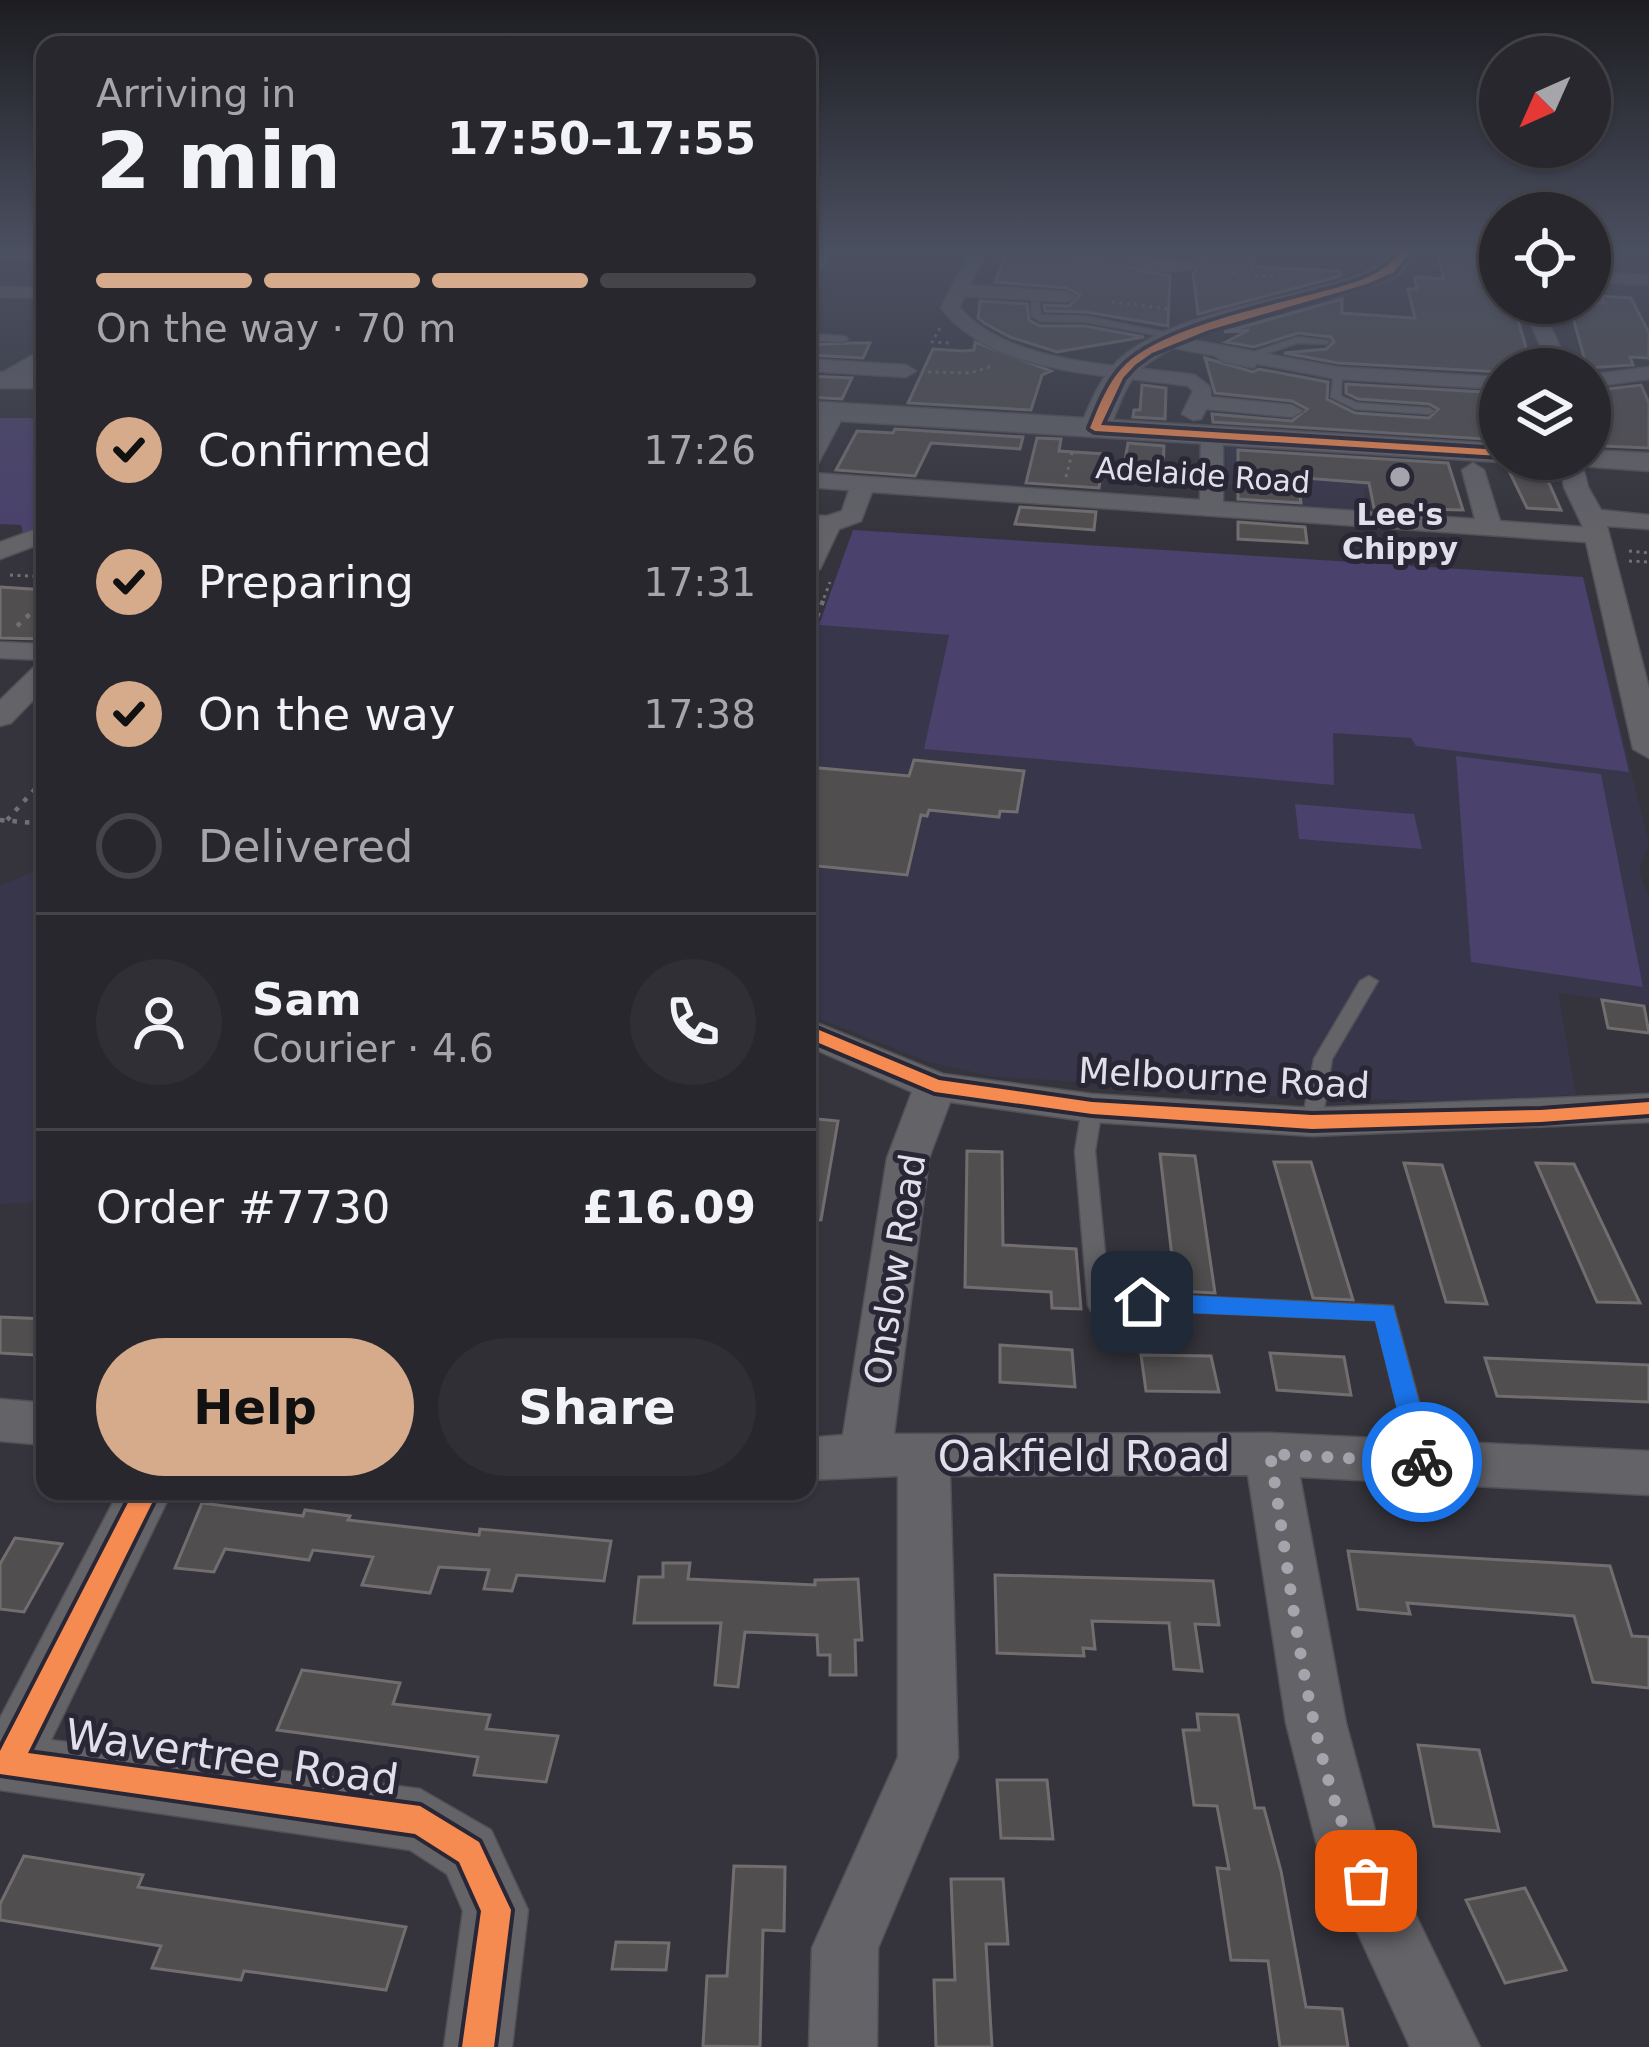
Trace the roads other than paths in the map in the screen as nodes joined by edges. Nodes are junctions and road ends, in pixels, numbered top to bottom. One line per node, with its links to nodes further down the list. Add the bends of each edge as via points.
1 (1007, 346): 10 (street)
2 (1165, 346): 10 (street)
3 (1196, 346): 5 (street)
4 (1281, 346): 6 (lane)
5 (1210, 350): 6 (street); 8 (lane, via 1235,362)
6 (1245, 358): 8 (street)
7 (36, 359): 14 (street)
8 (1282, 365): 12 (street)
9 (816, 366): 11 (street)
10 (1125, 370): 21 (street, via 1195,381); 22 (street)
11 (907, 371)
12 (1336, 373): 17 (street); 20 (lane, via 1336,397 1355,406)
13 (1647, 377): 16 (street)
14 (2, 380): 15 (street)
15 (36, 380)
16 (1611, 380)
17 (1479, 382)
18 (821, 410): 22 (street)
19 (1292, 411): 21 (street)
20 (1429, 411)
21 (1202, 417): 22 (street); 25 (street); 32 (street, via 1212,496)
22 (1087, 428)
23 (1611, 460): 24 (street)
24 (1649, 462)
25 (1479, 470)
26 (1479, 473): 31 (street)
27 (1485, 480): 35 (street)
28 (1574, 480): 36 (street)
29 (816, 481): 30 (street, Adelaide Road)
30 (863, 485): 34 (street, via 852,516); 35 (street, Adelaide Road)
31 (1444, 487)
32 (1240, 494)
33 (1649, 521): 36 (street, Adelaide Road)
34 (818, 523)
35 (1489, 526): 36 (street, Adelaide Road)
36 (1593, 526): 39 (street)
37 (36, 537): 38 (street)
38 (0, 551)
39 (1637, 654): 42 (street)
40 (36, 681): 41 (street)
41 (0, 717)
42 (1649, 749)
43 (1369, 982): 48 (lane, via 1323,1059)
44 (816, 1038): 45 (street, Melbourne Road)
45 (935, 1086): 46 (street, Melbourne Road); 54 (street, Onslow Road, via 908,1158)
46 (1092, 1108): 48 (street, Melbourne Road); 50 (lane, via 1085,1150)
47 (1646, 1114): 48 (street, Melbourne Road)
48 (1312, 1122)
49 (1142, 1302): 56 (lane, via 1385,1312)
50 (1099, 1306)
51 (0, 1420): 52 (street)
52 (36, 1423)
53 (1270, 1454): 54 (street, Oakfield Road); 56 (street, Oakfield Road); 61 (street, via 1316,1723 1347,1842)
54 (895, 1456): 55 (street, Oakfield Road); 60 (street, Onslow Road, via 928,1758 845,1948)
55 (816, 1459)
56 (1423, 1462): 57 (street, Oakfield Road)
57 (1649, 1473)
58 (141, 1500): 59 (street, Wavertree Road, via 8,1764 420,1820 469,1852 496,1910)
59 (478, 2047)
60 (843, 2047)
61 (1446, 2047)

